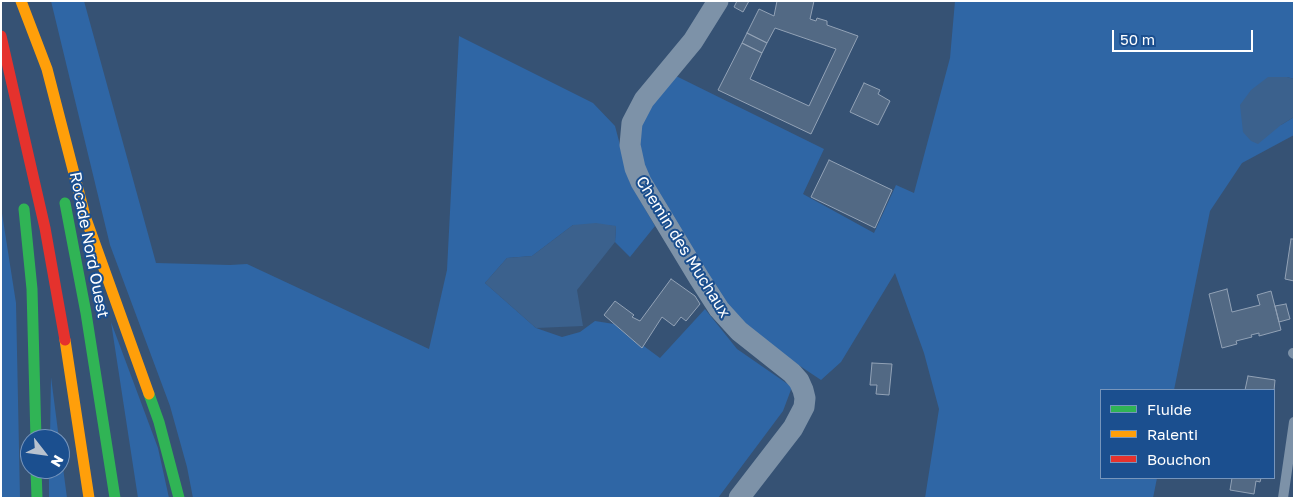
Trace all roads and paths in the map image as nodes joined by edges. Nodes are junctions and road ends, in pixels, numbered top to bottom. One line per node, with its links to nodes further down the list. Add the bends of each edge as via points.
1 (20, 1): 4 (highway); 15 (highway, via 47,69 85,216 159,422)
2 (718, 1): 16 (street, Chemin des Muchaux, via 693,41 644,100 632,123 630,146 641,182 715,303 739,331 792,373 803,390 804,407 793,428)
3 (1, 36): 5 (highway)
4 (39, 82)
5 (19, 111): 6 (highway); 13 (highway, via 57,294)
6 (19, 162)
7 (63, 189): 14 (highway, Rocade Nord Ouest)
8 (22, 193): 10 (highway, via 32,289)
9 (1294, 422): 17 (lane)
10 (36, 429)
11 (36, 479): 12 (highway)
12 (37, 498)
13 (89, 498)
14 (115, 498)
15 (179, 498)
16 (740, 498)
17 (1283, 498)

